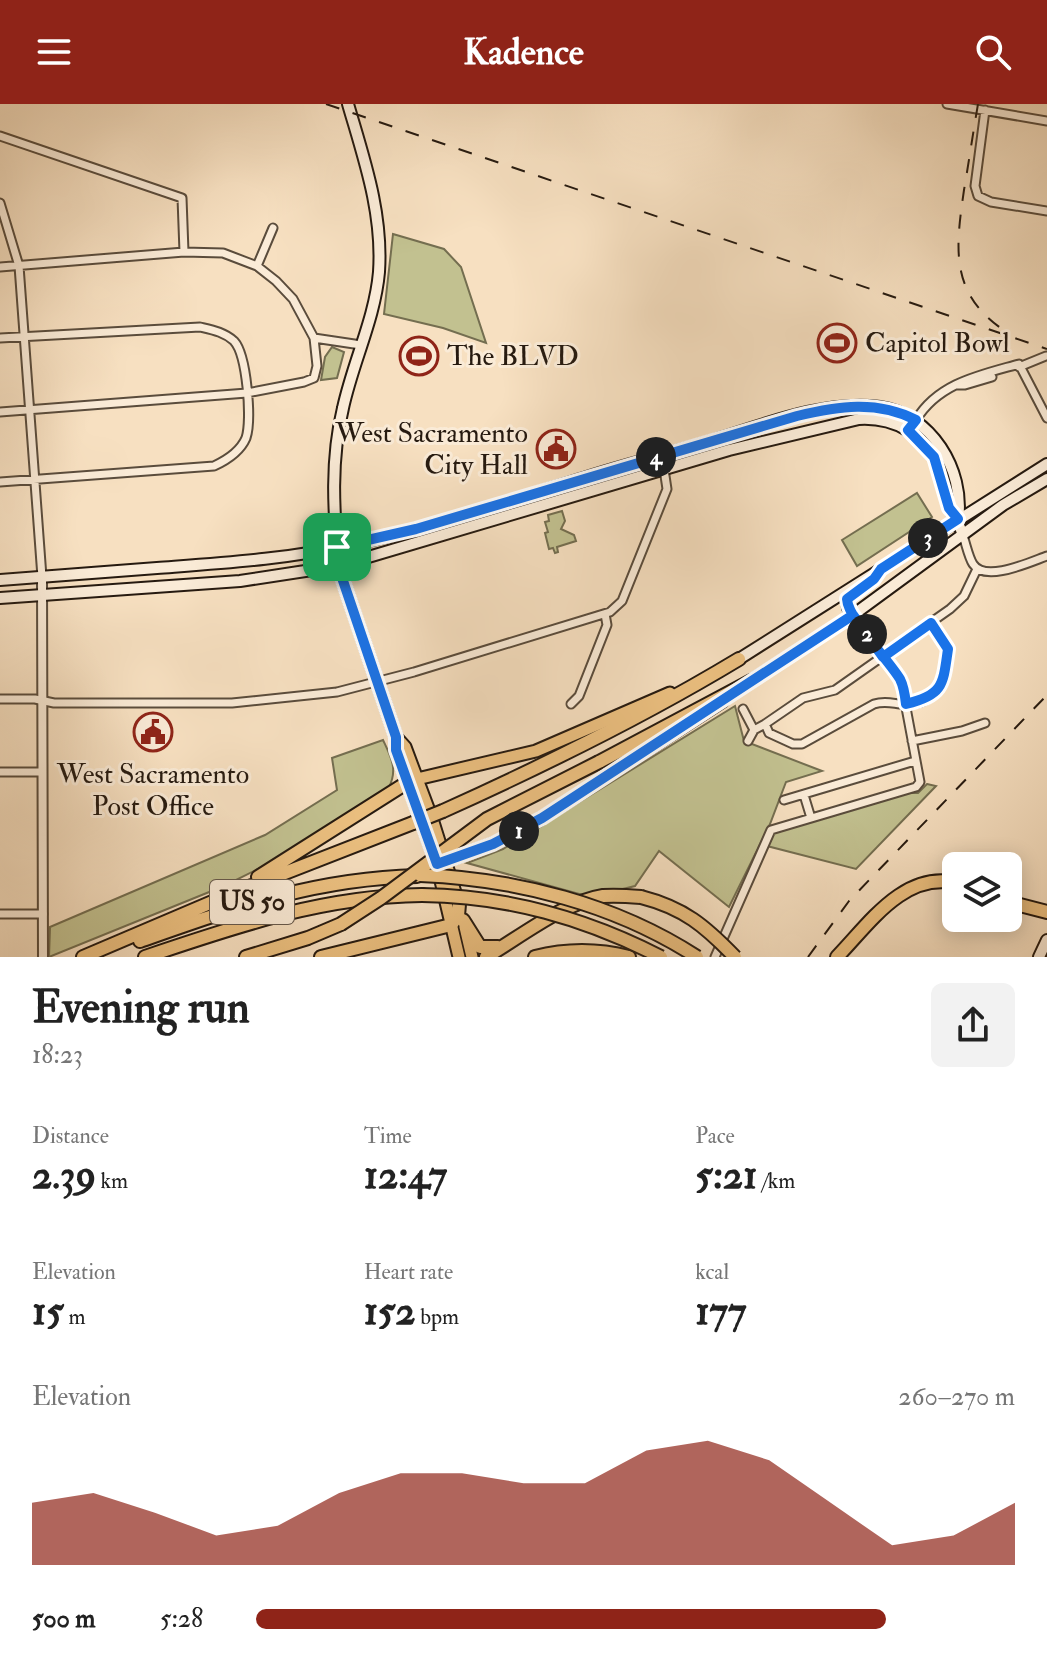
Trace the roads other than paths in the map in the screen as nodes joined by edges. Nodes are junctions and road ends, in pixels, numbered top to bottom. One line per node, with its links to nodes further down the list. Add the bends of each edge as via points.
1 (348, 104): 16 (main road, via 368,171 379,236 379,272)
2 (947, 104): 3 (street)
3 (985, 110): 4 (street); 7 (street, via 978,196)
4 (1047, 121)
5 (0, 136): 9 (street, via 182,198)
6 (0, 203): 10 (street)
7 (1047, 211)
8 (273, 228): 11 (street)
9 (184, 252): 10 (street); 11 (street, via 223,253)
10 (19, 266): 12 (street); 13 (street)
11 (257, 266): 15 (street, via 293,299)
12 (0, 267)
13 (26, 336): 14 (street); 19 (street, via 200,327 221,332 236,343); 20 (street)
14 (0, 338)
15 (314, 338): 16 (street); 19 (street, via 314,378)
16 (361, 345): 37 (main road, via 334,452)
17 (1046, 356): 18 (street)
18 (1020, 365): 22 (street); 23 (street, via 958,385 931,401)
19 (247, 393): 20 (street); 29 (street, via 246,437 233,456 214,466)
20 (31, 410): 21 (street); 29 (street)
21 (0, 412)
22 (1047, 418)
23 (916, 420): 24 (street); 25 (main road, via 880,407 833,407); 34 (main road, via 944,453 960,503)
24 (908, 430): 27 (main road, via 876,419 848,420); 34 (main road, via 934,457 949,508)
25 (662, 456): 27 (street); 31 (main road)
26 (1047, 464): 34 (main road)
27 (666, 469): 32 (main road); 48 (street, via 667,489 622,601)
28 (1047, 479): 36 (main road)
29 (36, 480): 30 (street); 43 (street)
30 (0, 482)
31 (538, 492): 32 (main road, via 539,498); 33 (main road)
32 (526, 509): 35 (main road)
33 (476, 511): 35 (main road); 37 (main road)
34 (958, 519): 36 (main road); 41 (main road)
35 (454, 531): 40 (main road)
36 (962, 533): 42 (street); 49 (main road)
37 (337, 547): 39 (main road); 40 (main road)
38 (1047, 556): 42 (street, via 993,573)
39 (192, 565): 43 (main road); 45 (main road)
40 (338, 566): 45 (main road); 54 (main road)
41 (881, 569): 49 (main road, via 848,596); 52 (main road)
42 (977, 569): 50 (street, via 964,596)
43 (42, 577): 44 (main road); 46 (street)
44 (0, 580)
45 (194, 585): 46 (main road)
46 (43, 595): 47 (main road); 56 (street)
47 (0, 598)
48 (605, 614): 54 (street); 57 (street, via 607,625)
49 (853, 615): 51 (street); 53 (main road)
50 (931, 623): 51 (street); 58 (street, via 948,649 944,676 929,698)
51 (883, 657): 58 (street, via 901,681); 61 (street, via 835,690 803,698)
52 (739, 659): 68 (main road, via 536,751); 78 (highway, bridge, via 601,737 443,811)
53 (751, 681): 75 (main road, via 555,810); 91 (highway, bridge, via 487,819 341,924)
54 (376, 682): 56 (street, via 337,692 232,703); 63 (main road)
55 (0, 699): 56 (street)
56 (44, 701): 70 (street)
57 (571, 704)
58 (906, 704): 61 (street, via 874,704 802,744 769,733); 65 (street)
59 (743, 709): 62 (street)
60 (985, 723): 65 (street)
61 (765, 724): 62 (street)
62 (754, 730): 64 (street)
63 (396, 737): 66 (main road); 71 (main road, via 396,750)
64 (748, 741)
65 (912, 741): 67 (street)
66 (405, 747): 68 (main road, via 426,769); 71 (main road)
67 (915, 761): 72 (street); 74 (street, via 920,780 916,787)
68 (458, 770): 71 (main road)
69 (0, 772): 70 (street)
70 (41, 772): 83 (street)
71 (413, 780): 76 (main road); 78 (highway)
72 (804, 795): 73 (street); 74 (street)
73 (784, 800)
74 (811, 818): 100 (street, via 771,830)
75 (493, 844): 76 (main road); 79 (main road, via 463,862)
76 (442, 862): 79 (main road); 84 (main road)
77 (942, 881): 102 (highway, via 905,890)
78 (231, 894): 88 (highway)
79 (457, 898): 84 (highway)
80 (1022, 906): 81 (highway)
81 (1047, 912)
82 (0, 914): 83 (street)
83 (43, 914): 87 (street)
84 (457, 923): 86 (highway, via 480,947); 92 (highway); 93 (main road); 94 (main road)
85 (1047, 940): 103 (main road)
86 (508, 944): 95 (highway); 101 (highway, bridge, via 587,900 641,897 685,912)
87 (43, 957)
88 (83, 957)
89 (90, 957): 99 (highway, US 50, bridge, via 291,891 420,875 502,883 573,900 644,927)
90 (145, 957): 98 (highway, US 50, bridge, via 316,905 422,895 486,898 552,912)
91 (246, 957)
92 (321, 957)
93 (459, 957)
94 (472, 957)
95 (486, 957)
96 (535, 957): 97 (highway, via 573,951)
97 (629, 957)
98 (661, 957)
99 (697, 957)
100 (715, 957)
101 (735, 957)
102 (837, 957)
103 (1039, 957)

